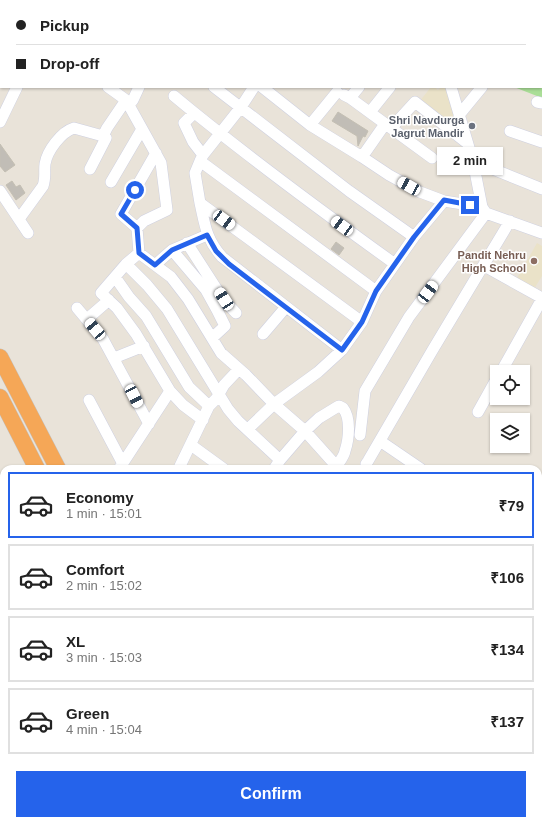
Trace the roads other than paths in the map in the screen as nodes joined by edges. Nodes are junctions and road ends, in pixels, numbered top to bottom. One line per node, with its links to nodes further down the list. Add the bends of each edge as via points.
1 (17, 88): 19 (street)
2 (109, 88): 14 (street)
3 (139, 88): 14 (street, via 133,100)
4 (215, 88): 15 (street)
5 (253, 88): 15 (street)
6 (263, 88): 21 (street)
7 (358, 88): 13 (street)
8 (389, 88): 16 (street)
9 (450, 88): 18 (street)
10 (481, 88): 18 (street)
11 (334, 89): 13 (street); 21 (street)
12 (174, 96): 17 (street)
13 (350, 98): 16 (street)
14 (127, 103): 22 (street); 25 (street)
15 (241, 107): 24 (street); 46 (street)
16 (370, 112): 20 (street)
17 (194, 113): 24 (street); 30 (street, via 184,123)
18 (459, 115): 27 (street)
19 (0, 122)
20 (385, 124): 27 (street, via 394,126 415,102); 29 (street); 31 (street)
21 (310, 125): 29 (street)
22 (142, 130): 28 (street); 34 (street)
23 (510, 131): 26 (street)
24 (219, 134): 30 (street); 51 (street)
25 (103, 136): 33 (street, via 106,138); 40 (street, via 74,128 62,135 47,158 43,186)
26 (542, 142)
27 (467, 143): 32 (street)
28 (156, 153): 42 (street, via 121,214); 42 (street, via 161,163 167,210 144,221)
29 (362, 156): 37 (street, via 420,192)
30 (202, 158): 38 (street, via 195,173); 55 (street)
31 (432, 158)
32 (473, 161): 35 (street); 39 (street)
33 (90, 169)
34 (111, 182)
35 (542, 189)
36 (0, 191): 40 (street)
37 (444, 200): 39 (street); 46 (street)
38 (200, 203): 45 (street); 62 (street)
39 (484, 210): 41 (street); 83 (street, via 409,316 365,391)
40 (19, 219): 43 (street)
41 (510, 221): 44 (street); 84 (street)
42 (137, 228): 49 (street)
43 (28, 233)
44 (542, 233)
45 (207, 235): 47 (street); 58 (street, via 222,257)
46 (414, 237): 51 (street)
47 (187, 243): 48 (street); 60 (street, via 224,299)
48 (172, 250): 52 (street); 64 (street, via 206,290 218,310 225,326)
49 (139, 253): 50 (street); 52 (street)
50 (126, 264): 54 (street); 73 (street, via 167,309)
51 (395, 264): 55 (street)
52 (155, 265): 64 (street, via 171,277)
53 (488, 268): 56 (street)
54 (115, 277): 57 (street, via 101,293); 77 (street, via 146,316 189,387)
55 (376, 291): 62 (street)
56 (542, 299): 69 (street)
57 (109, 300): 61 (street); 65 (street)
58 (286, 307): 63 (street); 66 (street)
59 (77, 308): 61 (street)
60 (236, 312)
61 (87, 319): 68 (street)
62 (362, 322): 66 (street)
63 (262, 334)
64 (212, 338): 70 (street, via 221,353)
65 (144, 346): 68 (street); 71 (street)
66 (342, 350): 76 (street, via 318,372)
67 (0, 357): 87 (highway)
68 (114, 358): 80 (street)
69 (505, 365)
70 (238, 369): 73 (street); 76 (street)
71 (170, 391): 79 (street); 80 (street)
72 (490, 391): 78 (street)
73 (219, 392): 77 (street); 81 (street, via 228,409)
74 (0, 397): 86 (highway)
75 (89, 400): 88 (street)
76 (274, 404): 81 (street); 82 (street)
77 (210, 406): 79 (street)
78 (478, 412)
79 (203, 420): 85 (street)
80 (148, 424): 89 (street)
81 (248, 429): 92 (street)
82 (305, 431): 92 (street); 93 (street); 94 (street, via 337,407 343,408 347,417 347,443)
83 (360, 435)
84 (380, 441): 95 (street); 96 (street)
85 (191, 445): 90 (street); 91 (street)
86 (36, 465)
87 (56, 465)
88 (121, 465)
89 (122, 465)
90 (181, 465)
91 (218, 465)
92 (277, 465)
93 (334, 465)
94 (339, 465)
95 (366, 465)
96 (415, 465)

